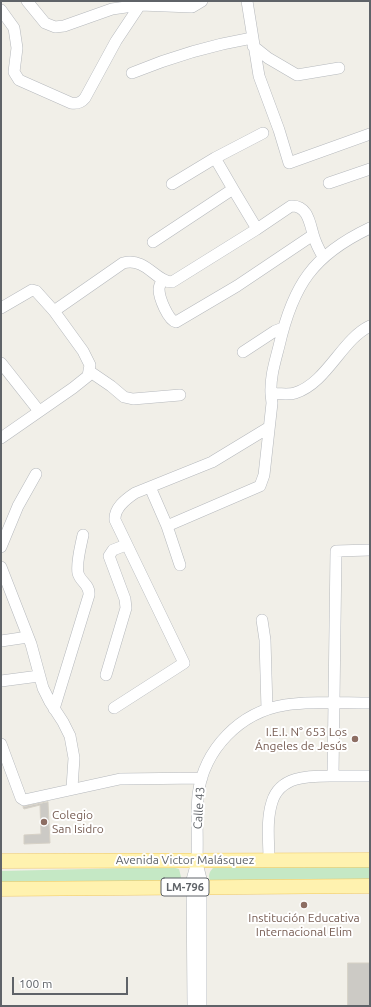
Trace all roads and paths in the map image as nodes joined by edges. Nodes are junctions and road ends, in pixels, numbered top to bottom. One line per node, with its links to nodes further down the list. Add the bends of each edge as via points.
1 (27, 1): 4 (street, via 45,23 55,27 112,9)
2 (202, 1): 4 (street, via 192,7)
3 (247, 1): 6 (street)
4 (140, 6): 5 (street, via 116,41 85,98 75,104 19,80 14,72 17,48 14,28)
5 (1, 10)
6 (253, 42): 7 (street, via 268,58 297,75); 8 (street, via 225,42); 10 (street, via 259,76 289,164)
7 (339, 68)
8 (132, 73)
9 (263, 133): 11 (street)
10 (370, 134)
11 (215, 158): 13 (street); 15 (street)
12 (370, 169): 14 (street)
13 (172, 184)
14 (329, 184)
15 (233, 189): 17 (street); 19 (street)
16 (370, 228): 20 (street, via 345,241)
17 (257, 229): 18 (street, via 294,206 307,215); 21 (street, via 172,282)
18 (313, 235): 20 (street); 21 (street, via 244,282 176,322 172,320 161,300 159,288)
19 (153, 242)
20 (324, 257): 25 (street, via 304,280)
21 (162, 280): 23 (street, via 141,265 133,262 123,263)
22 (1, 308): 23 (street, via 34,290)
23 (54, 311): 28 (street, via 83,351 90,365)
24 (370, 326): 29 (street, via 360,332 315,383 295,393)
25 (283, 328): 26 (street); 29 (street, via 271,376)
26 (243, 352)
27 (1, 363): 31 (street)
28 (89, 371): 30 (street, via 124,397 133,399); 31 (street, via 88,376 73,388)
29 (271, 394): 32 (street)
30 (180, 395)
31 (39, 411): 33 (street)
32 (268, 428): 35 (street, via 212,462); 36 (street, via 264,475 260,486)
33 (1, 438)
34 (36, 474): 39 (street, via 18,506)
35 (150, 487): 36 (street); 38 (street, via 127,498 117,511 115,520)
36 (167, 526): 41 (street)
37 (83, 535): 51 (street, via 78,571 80,578 89,587 89,594)
38 (126, 545): 46 (street, via 113,550 109,556 126,611); 52 (street, via 184,663)
39 (1, 547)
40 (370, 550): 49 (street, via 336,551)
41 (180, 565)
42 (1, 567): 44 (street)
43 (262, 620): 53 (street)
44 (28, 637): 45 (street); 47 (street)
45 (1, 641)
46 (106, 675)
47 (39, 676): 48 (street); 51 (street)
48 (1, 681)
49 (334, 703): 50 (street, Calle 43); 53 (street, Calle 43, via 296,704); 55 (street)
50 (370, 703)
51 (54, 708): 58 (street, via 72,742)
52 (114, 708)
53 (267, 709): 57 (street, Calle 43, via 227,734 212,755)
54 (1, 744): 58 (street, via 22,799)
55 (333, 776): 56 (street); 60 (street, via 302,777 290,781 278,790 270,812)
56 (370, 776)
57 (202, 778): 58 (street, via 120,778); 59 (street, Calle 43, via 198,803)
58 (72, 788)
59 (196, 860): 60 (main road, Avenida Victor Malásquez / LM-796); 62 (main road, Avenida Victor Malásquez / LM-796); 64 (street, Calle 43, via 192,880)
60 (269, 860): 61 (main road, Avenida Victor Malásquez / LM-796)
61 (370, 860)
62 (1, 861)
63 (370, 886): 64 (main road, LM-796)
64 (197, 887): 65 (main road, LM-796); 66 (street); 67 (street)
65 (1, 889)
66 (193, 1006)
67 (201, 1006)

